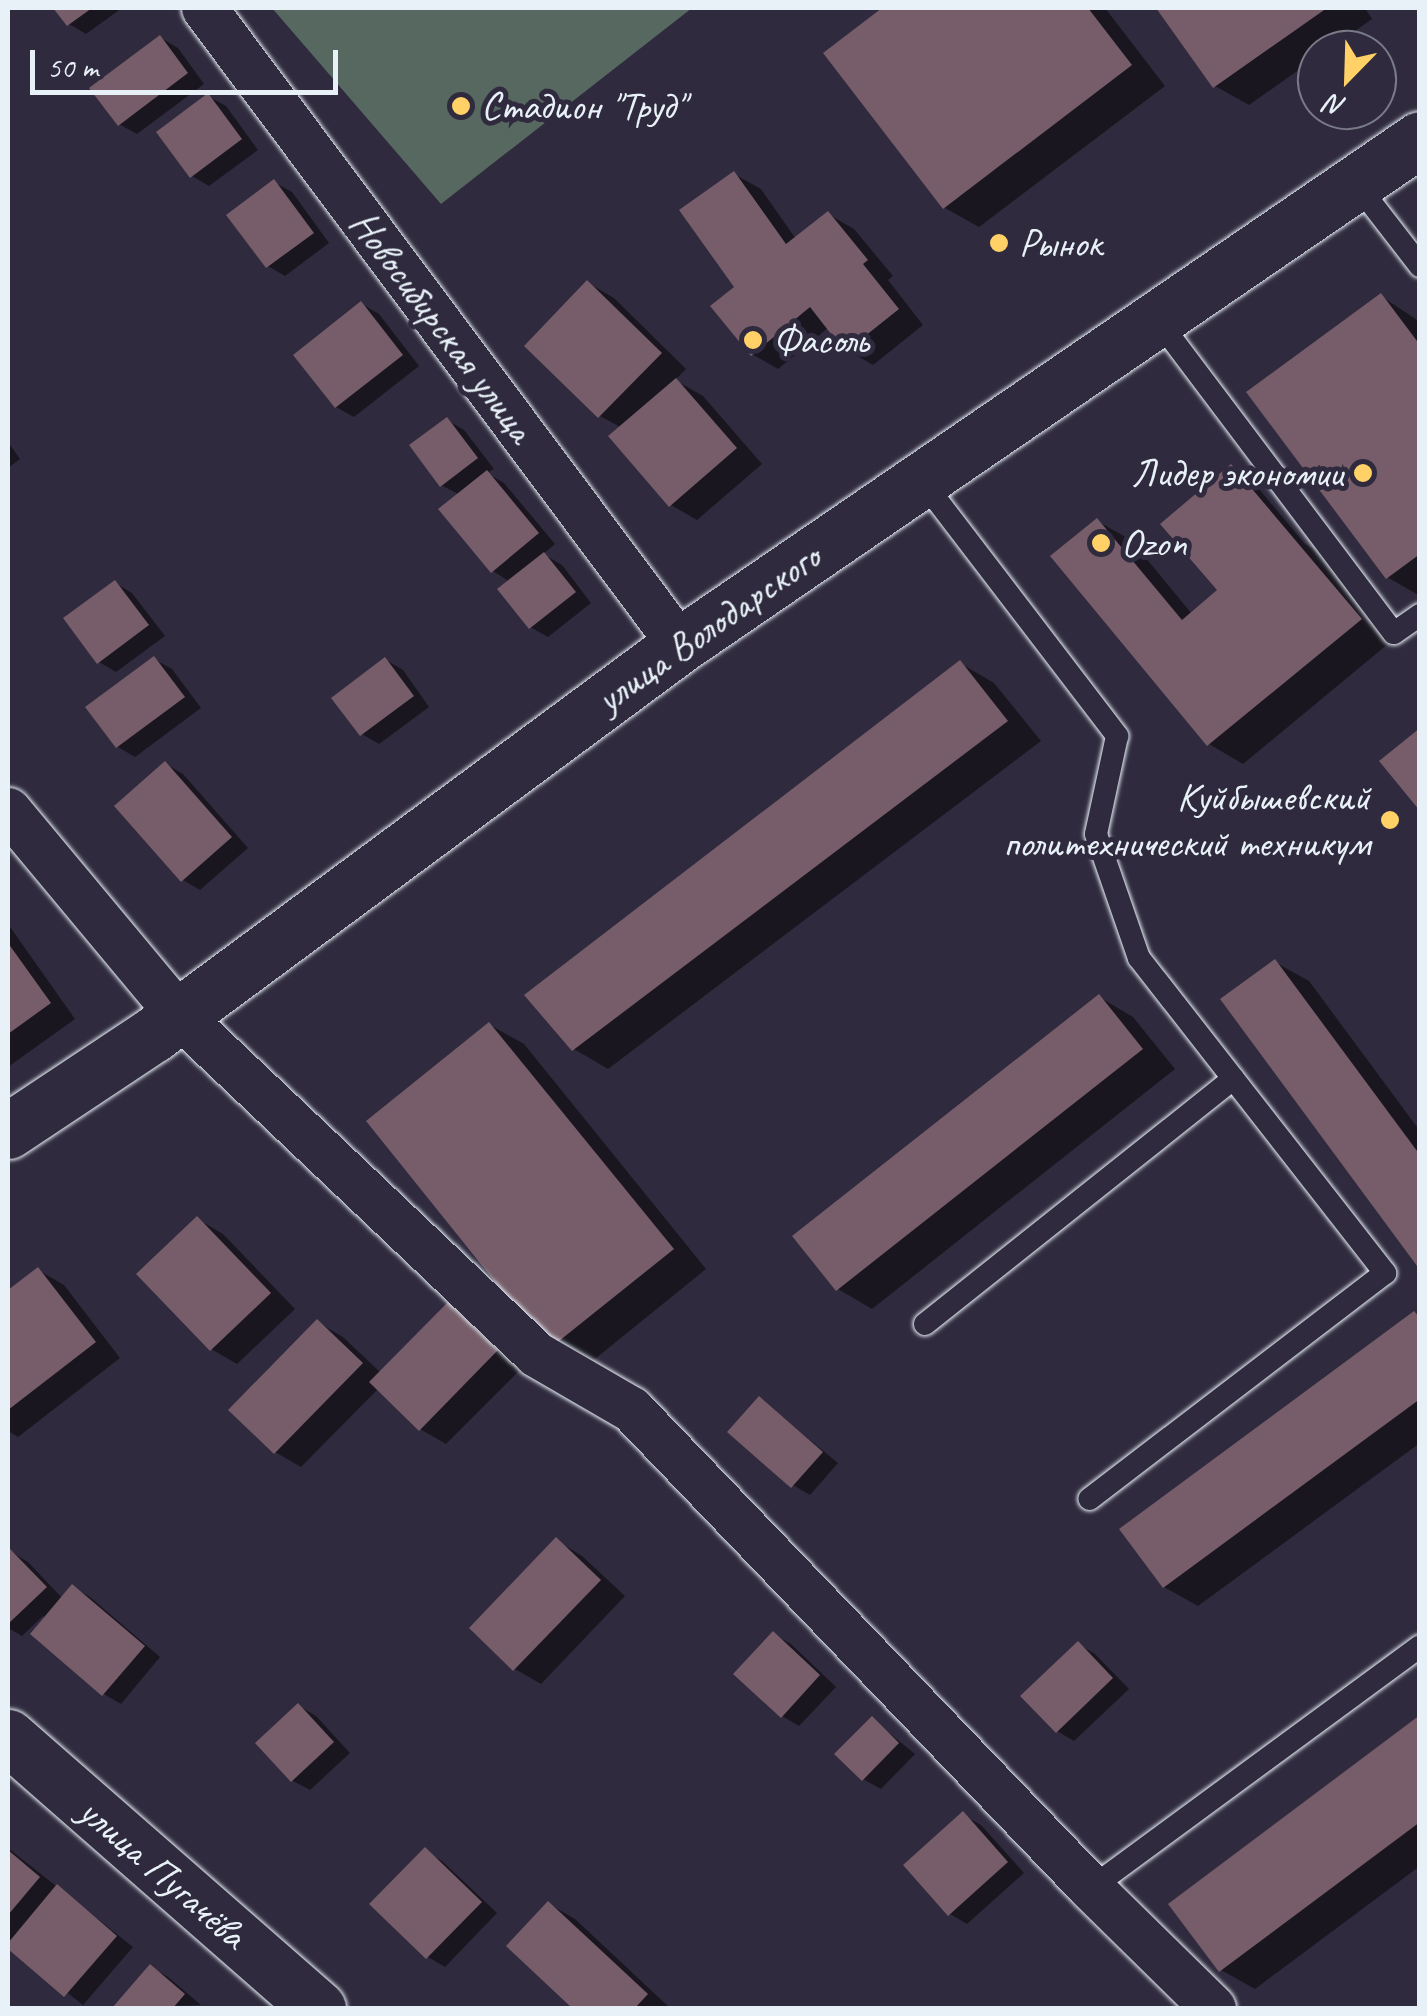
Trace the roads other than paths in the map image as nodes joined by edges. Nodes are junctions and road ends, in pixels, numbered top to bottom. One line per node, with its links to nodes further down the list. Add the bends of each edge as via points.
1 (204, 8): 8 (street, Новосибирская улица)
2 (1420, 139): 3 (main road, улица Володарского)
3 (1356, 182): 4 (lane); 5 (main road, улица Володарского)
4 (1420, 266)
5 (1157, 319): 6 (main road, улица Володарского); 7 (lane, via 1394,633)
6 (920, 478): 8 (main road, улица Володарского); 11 (lane, via 1118,736 1096,834 1139,958)
7 (1420, 614)
8 (680, 646): 10 (main road, улица Володарского)
9 (8, 810): 10 (street)
10 (179, 1014): 12 (main road, улица Володарского); 17 (street, via 536,1354 632,1409)
11 (1233, 1079): 13 (lane); 14 (lane, via 1385,1273)
12 (8, 1132)
13 (925, 1324)
14 (1089, 1499)
15 (1420, 1646): 17 (lane)
16 (8, 1736): 18 (main road, улица Пугачёва)
17 (1091, 1888): 19 (street)
18 (318, 2008)
19 (1212, 2008)

